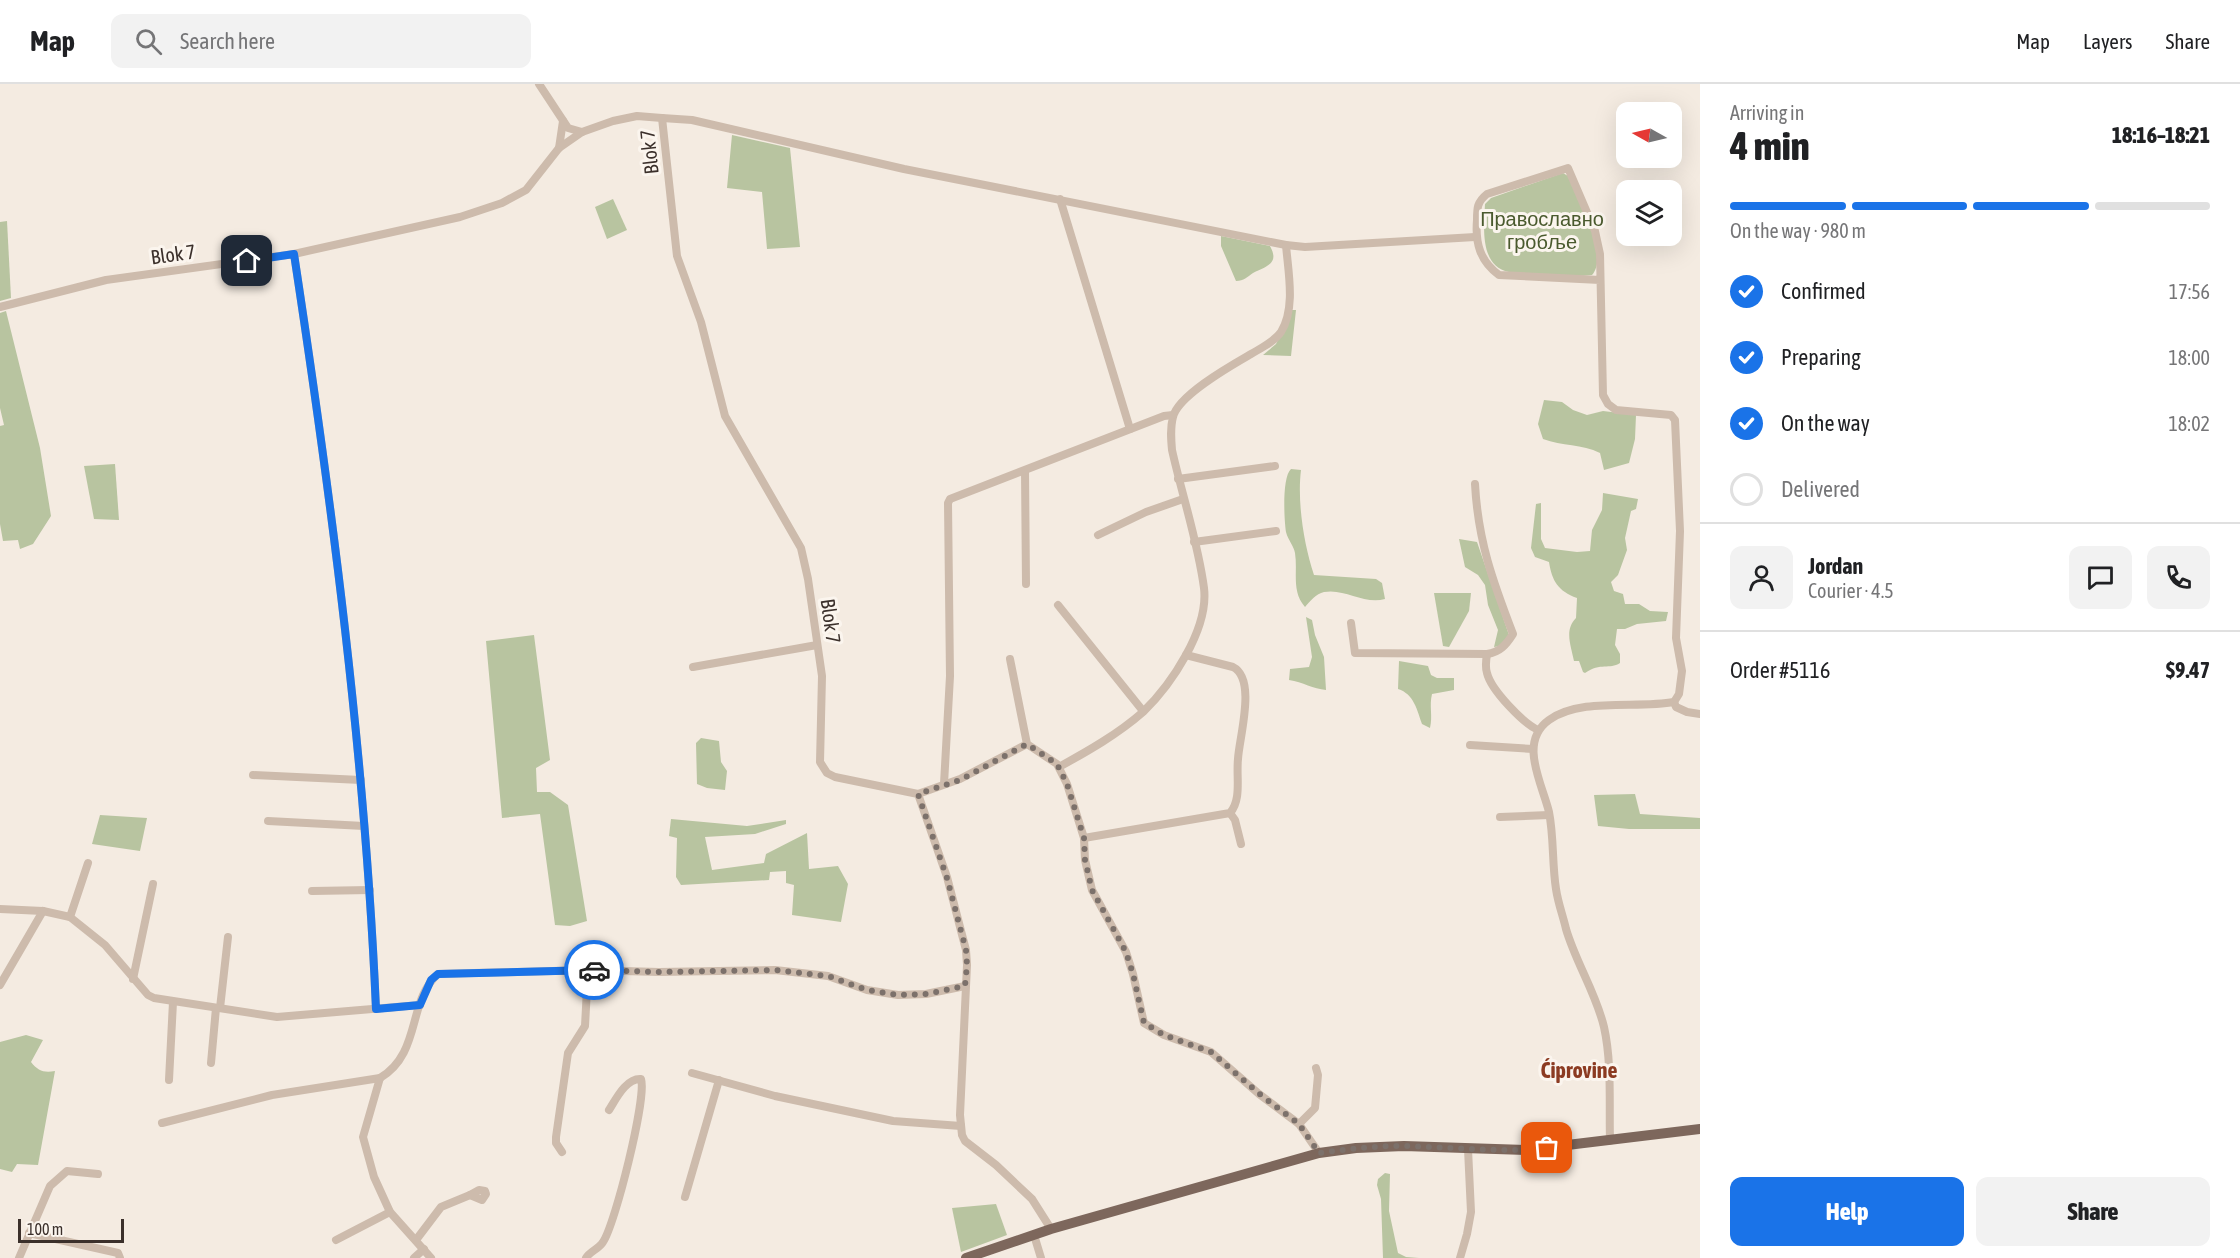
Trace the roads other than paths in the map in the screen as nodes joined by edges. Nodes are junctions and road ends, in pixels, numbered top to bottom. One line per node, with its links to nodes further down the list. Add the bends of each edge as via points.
1 (539, 84): 3 (street)
2 (662, 118): 4 (street, Blok 7, via 637,116 613,120); 6 (street, via 692,120 903,169); 25 (street, Blok 7, via 677,256 701,322 725,416 801,548)
3 (563, 120): 4 (street, via 568,128); 5 (street)
4 (582, 132): 5 (street, Blok 7)
5 (559, 148): 9 (street, Blok 7, via 526,190 502,203 460,217)
6 (1060, 199): 8 (street); 13 (street)
7 (1475, 237): 8 (street); 10 (street, via 1485,261 1499,275); 10 (street, via 1477,208 1487,194 1568,168 1595,231)
8 (1286, 245): 12 (street, via 1290,296 1281,331 1272,341 1213,376)
9 (294, 254): 11 (street, Blok 7, via 106,280); 39 (street, via 325,470)
10 (1600, 280): 30 (street, via 1603,395 1616,410 1671,415 1675,420 1680,531 1676,638 1682,671)
11 (0, 307)
12 (1173, 415): 13 (street); 16 (street, via 1172,450)
13 (1130, 429): 15 (street)
14 (1275, 466): 16 (street)
15 (1025, 471): 22 (street); 40 (street, via 948,503 950,676)
16 (1178, 479): 18 (street)
17 (1475, 484): 26 (street, via 1486,559 1513,634 1506,645)
18 (1183, 498): 20 (street); 21 (street)
19 (1276, 531): 21 (street)
20 (1098, 535)
21 (1194, 542): 27 (street, via 1204,590 1200,620)
22 (1026, 584)
23 (1058, 605): 31 (street)
24 (1351, 623): 26 (street, via 1355,653)
25 (817, 645): 29 (street); 41 (street, Blok 7, via 822,676 820,762 827,773)
26 (1487, 654): 33 (street, via 1487,674 1495,690 1530,727)
27 (1186, 655): 31 (street); 42 (street, via 1233,667 1242,676 1245,717 1238,758 1237,801)
28 (1010, 659): 34 (street)
29 (693, 667)
30 (1674, 702): 32 (street, via 1676,707); 33 (street, via 1582,707 1550,719)
31 (1143, 711): 37 (street, via 1114,734)
32 (1700, 714)
33 (1538, 730): 36 (street)
34 (1027, 744): 37 (street); 40 (street, via 960,780)
35 (1470, 744): 36 (street)
36 (1533, 749): 43 (street)
37 (1059, 767): 47 (street)
38 (253, 774): 39 (street)
39 (361, 780): 46 (street)
40 (944, 784): 41 (street)
41 (918, 794): 60 (street, via 947,878 966,950)
42 (1230, 813): 47 (street); 48 (street)
43 (1549, 815): 44 (street); 76 (street, via 1556,891 1604,1028)
44 (1500, 817)
45 (268, 820): 46 (street)
46 (364, 826): 51 (street)
47 (1084, 838): 73 (street, via 1092,890 1126,952 1144,1023 1164,1035 1211,1052)
48 (1241, 844)
49 (87, 863): 55 (street)
50 (153, 884): 58 (street)
51 (370, 890): 52 (street); 64 (street)
52 (312, 891)
53 (0, 909): 54 (street)
54 (44, 911): 55 (street); 59 (street)
55 (70, 917): 58 (street, via 105,945)
56 (228, 937): 63 (street)
57 (588, 970): 60 (street, via 775,970 828,976 867,990 898,995); 62 (street, via 438,974 431,980); 78 (street, via 585,1026 569,1049 556,1137)
58 (133, 979): 61 (street, via 148,995)
59 (0, 985)
60 (965, 986): 74 (street)
61 (173, 1002): 63 (street); 69 (street)
62 (420, 1005): 64 (street); 68 (street, via 403,1055 393,1070)
63 (218, 1008): 64 (street, via 277,1017); 65 (street)
64 (376, 1009)
65 (211, 1063)
66 (1316, 1068): 73 (street, via 1315,1108)
67 (692, 1072): 70 (street)
68 (380, 1078): 72 (street, via 272,1095); 83 (street, via 363,1137 374,1177)
69 (169, 1080)
70 (719, 1080): 74 (street, via 775,1096 893,1120); 82 (street)
71 (609, 1110): 94 (street, via 629,1082 641,1079 643,1092 621,1189 603,1243)
72 (162, 1123)
73 (1299, 1124): 79 (street)
74 (961, 1126): 84 (street, via 965,1141 1032,1199)
75 (1700, 1129): 76 (main road)
76 (1610, 1141): 77 (main road, via 1526,1150)
77 (1468, 1149): 79 (main road, via 1404,1146); 97 (street, via 1471,1212)
78 (562, 1152)
79 (1319, 1153): 84 (main road)
80 (98, 1174): 85 (street, via 63,1173 50,1186)
81 (470, 1195): 88 (street, via 441,1207)
82 (685, 1197)
83 (390, 1212): 87 (street); 88 (street)
84 (1051, 1229): 86 (main road)
85 (29, 1233): 90 (street); 91 (street, via 118,1253)
86 (1034, 1235): 95 (main road); 96 (street)
87 (336, 1240)
88 (416, 1240): 89 (street)
89 (424, 1249): 92 (street); 93 (street)
90 (19, 1258)
91 (120, 1258)
92 (414, 1258)
93 (432, 1258)
94 (586, 1258)
95 (966, 1258)
96 (1041, 1258)
97 (1460, 1258)

